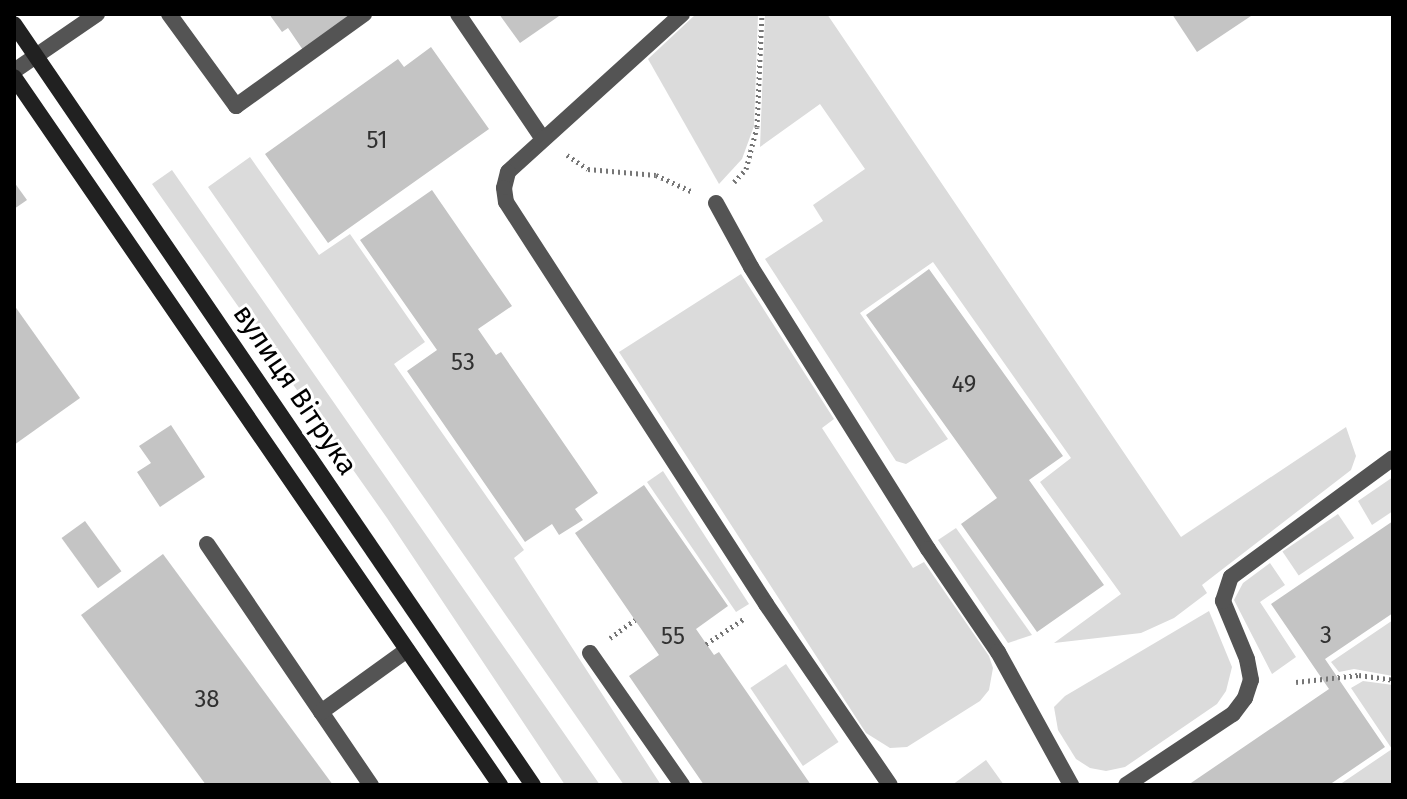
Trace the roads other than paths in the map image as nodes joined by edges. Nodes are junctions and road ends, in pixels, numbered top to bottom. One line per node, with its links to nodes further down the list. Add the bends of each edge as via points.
1 (97, 14): 7 (street)
2 (169, 14): 3 (street, via 236,106)
3 (364, 14)
4 (458, 14): 9 (street)
5 (682, 14): 9 (street)
6 (14, 24): 7 (main road, вулиця Вітрука)
7 (37, 56): 8 (street); 18 (main road, вулиця Вітрука)
8 (14, 74): 13 (main road, вулиця Вітрука)
9 (543, 139): 20 (street, via 508,172 506,202)
10 (716, 203): 21 (street, via 928,549 998,652)
11 (1393, 458): 22 (street, via 1231,577 1223,601 1247,659 1251,680 1245,698 1233,714)
12 (207, 544): 15 (street)
13 (407, 650): 15 (street); 17 (main road, вулиця Вітрука)
14 (590, 653): 19 (street)
15 (321, 712): 16 (street)
16 (371, 785)
17 (500, 785)
18 (533, 785)
19 (682, 785)
20 (890, 785)
21 (1071, 785)
22 (1126, 785)

